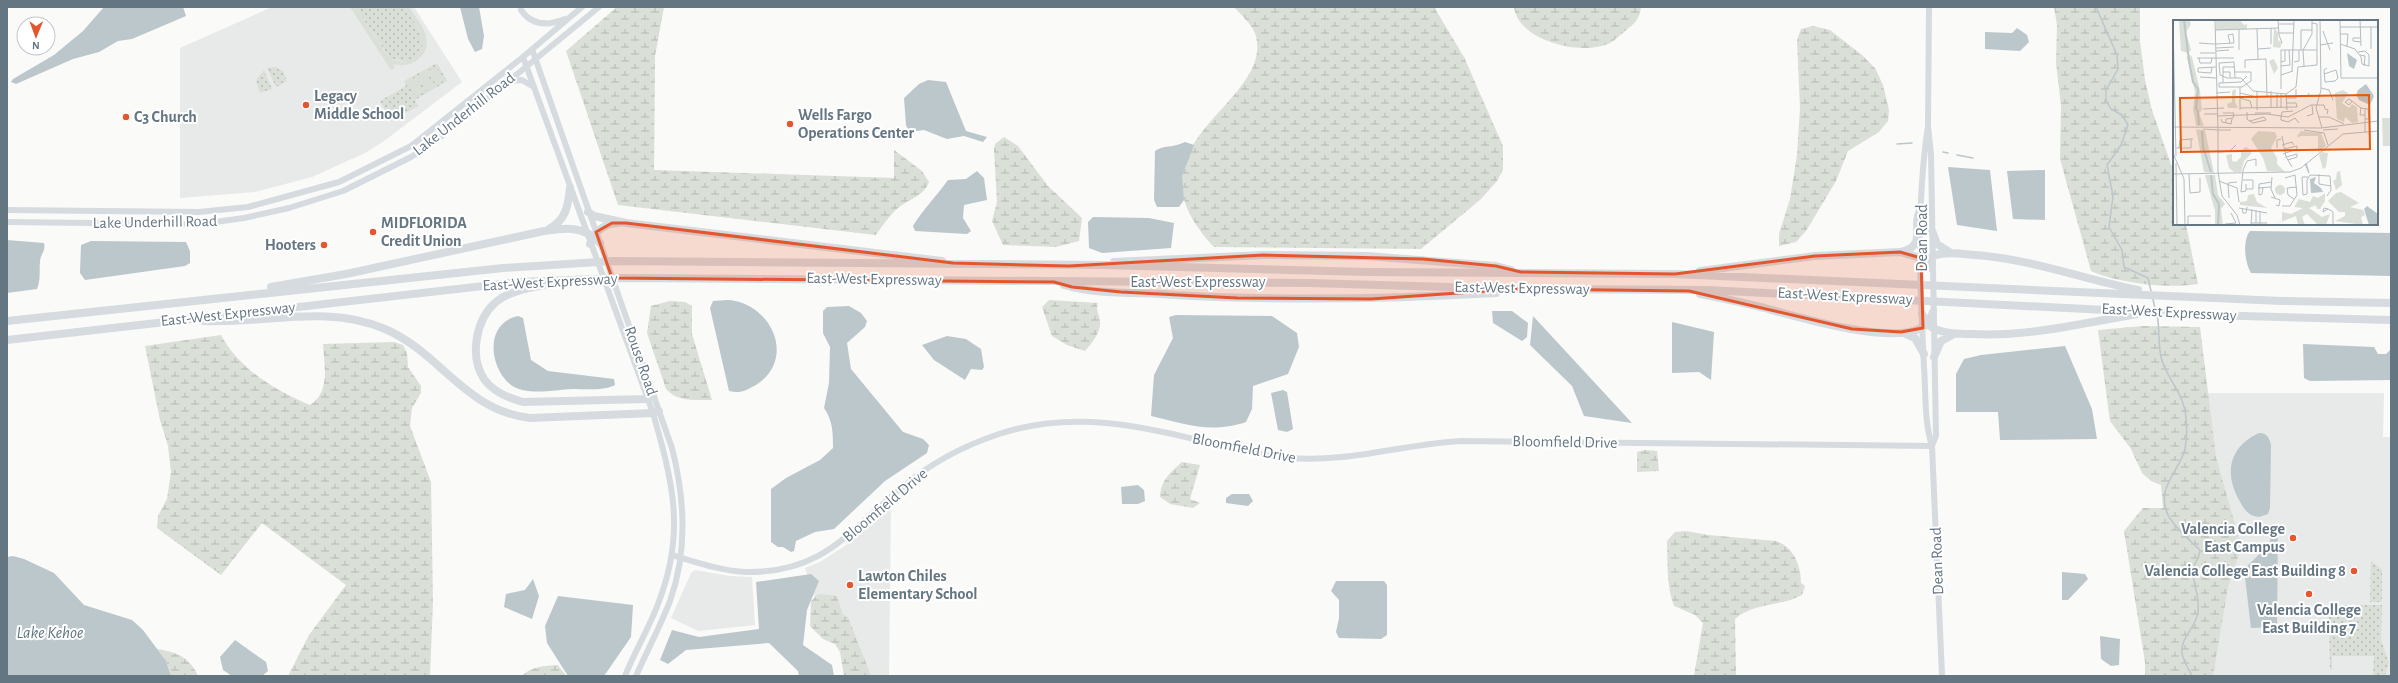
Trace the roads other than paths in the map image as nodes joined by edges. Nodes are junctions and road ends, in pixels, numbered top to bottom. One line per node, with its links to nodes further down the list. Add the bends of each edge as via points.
1 (582, 7): 5 (street, Lake Underhill Road)
2 (599, 7): 8 (street, Lake Underhill Road)
3 (1929, 7): 12 (street, Dean Road)
4 (521, 10): 5 (street, via 529,19 544,24)
5 (570, 17): 6 (street, Lake Underhill Road)
6 (532, 49): 7 (street, Lake Underhill Road); 8 (street)
7 (523, 57): 9 (street); 15 (street, Lake Underhill Road, via 411,146 330,185 248,206 199,212)
8 (535, 59): 9 (street, Lake Underhill Road); 16 (street)
9 (526, 66): 10 (street, Lake Underhill Road); 11 (street)
10 (506, 82): 11 (street, via 522,80); 17 (street, Lake Underhill Road, via 438,139 411,157 343,191 289,208 201,224)
11 (533, 86): 13 (street)
12 (1928, 126): 14 (street, Dean Road, via 1923,155); 20 (street, Dean Road)
13 (570, 188): 19 (highway, via 567,209 562,218 556,225); 21 (street)
14 (1922, 209): 24 (highway, via 1918,214 1918,239 1911,248); 26 (street, Dean Road)
15 (7, 210)
16 (588, 212): 18 (highway, via 594,216); 21 (street)
17 (7, 222)
18 (626, 223): 21 (highway, via 605,225); 27 (highway)
19 (544, 231): 21 (highway, via 564,229); 39 (highway, via 313,280)
20 (1932, 231): 25 (highway, via 1938,244); 26 (street, Dean Road)
21 (592, 233): 22 (highway); 23 (highway)
22 (600, 243): 52 (street, Rouse Road)
23 (590, 244): 52 (street, Rouse Road)
24 (1900, 252): 26 (highway); 32 (highway, via 1822,255)
25 (1951, 253): 26 (highway); 37 (highway, via 2015,259)
26 (1926, 259): 29 (highway); 31 (highway)
27 (953, 263): 28 (highway, East-West Expressway); 39 (highway, East-West Expressway, via 586,263 496,268)
28 (1104, 265): 30 (highway, East-West Expressway, via 1368,272); 30 (highway, via 1115,262 1239,255 1367,256 1496,266)
29 (1932, 271): 40 (street, Dean Road)
30 (1520, 272): 32 (highway, East-West Expressway)
31 (1921, 272): 41 (street, Dean Road)
32 (1674, 274): 37 (highway, East-West Expressway)
33 (589, 278): 34 (highway, East-West Expressway); 43 (highway, East-West Expressway, via 518,282); 52 (highway, via 530,287 506,295 495,302 480,326 476,341 478,363 484,378 509,398 523,402)
34 (1054, 282): 35 (highway, East-West Expressway, via 1310,283); 35 (highway, via 1072,287 1114,291 1238,298 1391,299)
35 (1517, 289): 36 (highway, East-West Expressway)
36 (1689, 291): 42 (highway, East-West Expressway, via 1816,294); 47 (highway, via 1827,325)
37 (2160, 295): 38 (highway, East-West Expressway)
38 (2391, 303)
39 (112, 309): 45 (highway, East-West Expressway)
40 (1933, 311): 46 (highway)
41 (1922, 312): 46 (highway)
42 (2152, 312): 44 (highway, East-West Expressway); 48 (highway, via 2027,334)
43 (179, 319): 49 (highway, East-West Expressway); 53 (highway, via 218,321 333,316 360,320 407,341 473,396 493,409 514,416 530,418)
44 (2391, 320)
45 (7, 321)
46 (1928, 326): 47 (highway); 48 (highway); 50 (street, Dean Road); 51 (street, Dean Road)
47 (1901, 332): 50 (highway, via 1915,338)
48 (1955, 334): 51 (highway, via 1941,341)
49 (7, 340)
50 (1924, 354): 54 (street, Dean Road, via 1928,435)
51 (1934, 357): 54 (street, Dean Road, via 1936,436)
52 (650, 398): 53 (street, Rouse Road)
53 (656, 412): 55 (street, Rouse Road, via 674,493); 56 (street, Rouse Road, via 672,448 681,490)
54 (1932, 446): 56 (street, Bloomfield Drive, via 1461,441 1429,443 1326,459 1305,459 1265,455 1124,423 1065,422 999,434 941,461 903,486 852,534 834,547 802,563 744,572); 59 (street, Dean Road)
55 (672, 555): 56 (street, Bloomfield Drive); 57 (street, Rouse Road, via 658,606)
56 (681, 557): 58 (street, Rouse Road, via 669,601)
57 (625, 676)
58 (636, 676)
59 (1942, 676)

